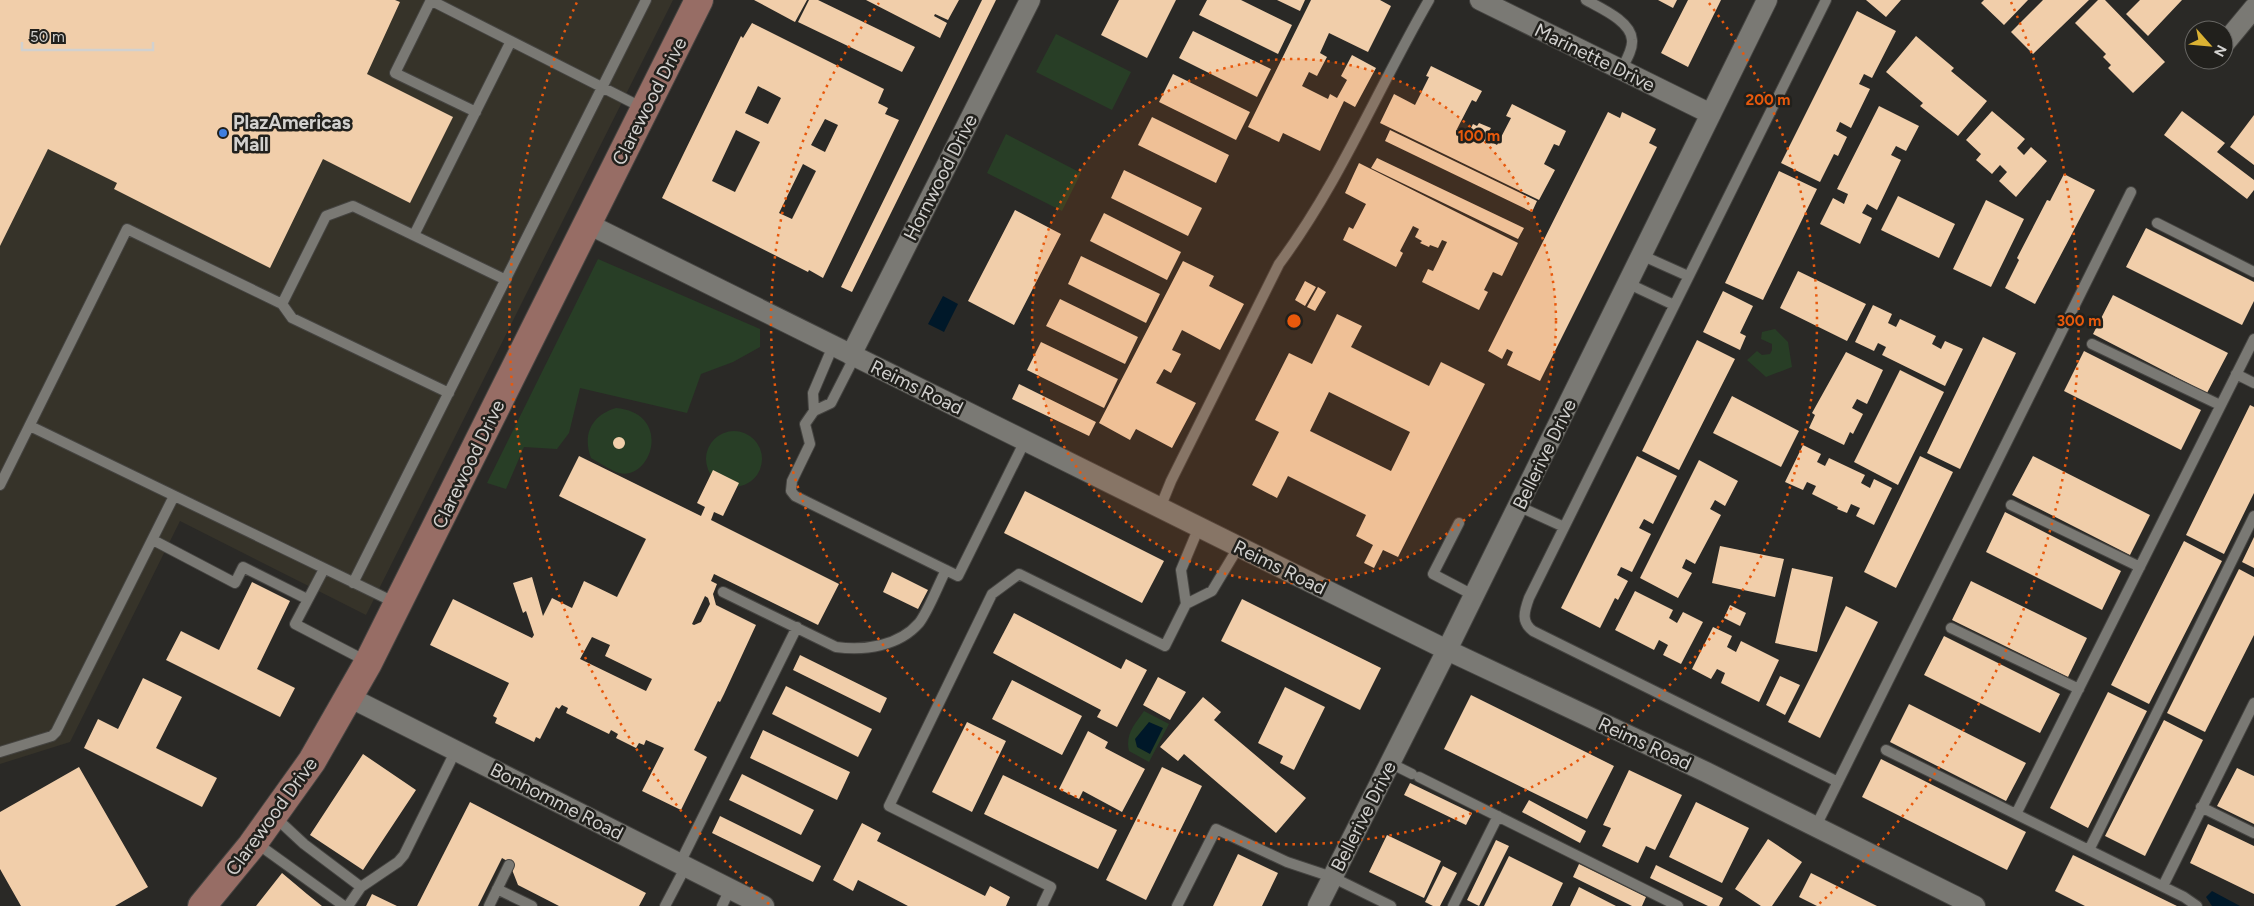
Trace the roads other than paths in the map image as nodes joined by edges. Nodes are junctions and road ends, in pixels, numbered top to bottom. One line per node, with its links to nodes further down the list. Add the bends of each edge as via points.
1 (432, 0): 12 (lane); 16 (lane, via 395,73)
2 (646, 0): 14 (lane)
3 (699, 0): 15 (street, Clarewood Drive)
4 (1030, 0): 32 (street, Hornwood Drive)
5 (1430, 0): 44 (lane, via 1328,192 1279,264)
6 (1586, 0): 13 (lane, via 1616,18 1629,32 1631,49)
7 (1767, 0): 17 (street, Bellerive Drive)
8 (1826, 0): 24 (lane)
9 (1482, 1): 13 (street, Marinette Drive)
10 (2254, 8): 11 (street)
11 (2234, 32)
12 (511, 41): 14 (lane); 16 (lane)
13 (1621, 70): 17 (street, Marinette Drive)
14 (602, 88): 15 (lane); 25 (lane)
15 (645, 109): 19 (street, Clarewood Drive)
16 (476, 112): 21 (lane)
17 (1711, 114): 22 (street, Bellerive Drive)
18 (2131, 192): 71 (lane)
19 (588, 224): 31 (street, Reims Road); 59 (street, Clarewood Drive)
20 (2157, 224): 23 (lane)
21 (414, 235): 25 (lane); 27 (lane, via 353,206 326,216)
22 (1641, 255): 24 (lane); 26 (street, Bellerive Drive)
23 (2254, 272)
24 (1688, 276): 28 (lane)
25 (506, 280): 35 (lane)
26 (1627, 283): 28 (lane); 43 (street, Bellerive Drive)
27 (282, 304): 35 (lane, via 292,318); 38 (lane, via 127,229)
28 (1674, 305): 48 (lane)
29 (2254, 339): 33 (lane)
30 (2092, 344): 36 (lane)
31 (833, 346): 32 (street, Reims Road); 37 (lane, via 812,393)
32 (853, 356): 37 (lane, via 831,403); 39 (street, Reims Road)
33 (2236, 374): 34 (lane); 36 (lane)
34 (2254, 383)
35 (449, 393): 54 (lane)
36 (2220, 405): 51 (lane)
37 (814, 411): 53 (lane, via 806,424 810,444 792,481 791,490 795,496)
38 (30, 426): 40 (lane); 41 (lane)
39 (1025, 441): 44 (street, Reims Road); 53 (lane, via 958,576)
40 (0, 485)
41 (174, 496): 49 (lane); 52 (lane)
42 (2011, 505): 51 (lane)
43 (1518, 506): 48 (lane); 56 (street, Bellerive Drive)
44 (1160, 508): 47 (street, Reims Road)
45 (2254, 516): 79 (lane)
46 (1459, 523): 56 (lane, via 1434,574)
47 (1199, 527): 50 (street, Reims Road); 58 (lane, via 1181,570)
48 (1564, 527): 71 (lane, via 1529,598 1524,614 1528,627)
49 (152, 540): 57 (lane, via 235,583 243,567); 69 (lane, via 56,732)
50 (1239, 546): 58 (lane, via 1212,591); 62 (street, Reims Road)
51 (2140, 566): 64 (lane)
52 (324, 568): 54 (lane); 57 (lane)
53 (946, 570): 60 (lane, via 919,622 892,643 852,650 836,647)
54 (354, 583): 59 (lane)
55 (723, 592): 60 (lane)
56 (1473, 595): 62 (street, Bellerive Drive)
57 (307, 599): 63 (lane, via 295,624)
58 (1186, 604): 94 (lane, via 1165,646 1019,574 992,594 889,806 1051,887)
59 (399, 605): 63 (street, Clarewood Drive)
60 (797, 627): 80 (lane)
61 (1951, 628): 64 (lane)
62 (1447, 650): 70 (street, Bellerive Drive); 76 (street, Reims Road)
63 (368, 663): 65 (street, Clarewood Drive)
64 (2079, 689): 73 (lane)
65 (349, 696): 67 (street, Bonhomme Road); 74 (street, Clarewood Drive, via 312,761)
66 (2254, 702): 72 (lane)
67 (456, 750): 80 (street, Bonhomme Road); 84 (lane, via 404,855)
68 (1886, 750): 73 (lane)
69 (0, 752)
70 (1390, 762): 75 (lane); 82 (street, Bellerive Drive)
71 (1838, 782): 76 (lane)
72 (2202, 807): 77 (lane); 83 (lane)
73 (2016, 814): 79 (lane)
74 (273, 815): 78 (street, Clarewood Drive); 84 (lane, via 304,844)
75 (1498, 816): 87 (lane); 98 (lane)
76 (1816, 826): 99 (street, Reims Road)
77 (2254, 833)
78 (254, 842): 88 (street, Clarewood Drive); 89 (lane)
79 (2089, 850): 83 (lane)
80 (683, 864): 86 (street, Bonhomme Road); 92 (lane)
81 (509, 865): 85 (lane)
82 (1332, 877): 95 (lane, via 1287,862 1216,829); 96 (street, Bellerive Drive); 97 (lane)
83 (2163, 886): 100 (lane)
84 (361, 887): 89 (lane)
85 (498, 889): 90 (lane); 91 (lane)
86 (726, 897): 93 (street, Bonhomme Road)
87 (1675, 905)
88 (202, 906)
89 (346, 906)
90 (489, 906)
91 (532, 906)
92 (665, 906)
93 (764, 906)
94 (1042, 906)
95 (1177, 906)
96 (1318, 906)
97 (1391, 906)
98 (1453, 906)
99 (1975, 906)
100 (2197, 906)

